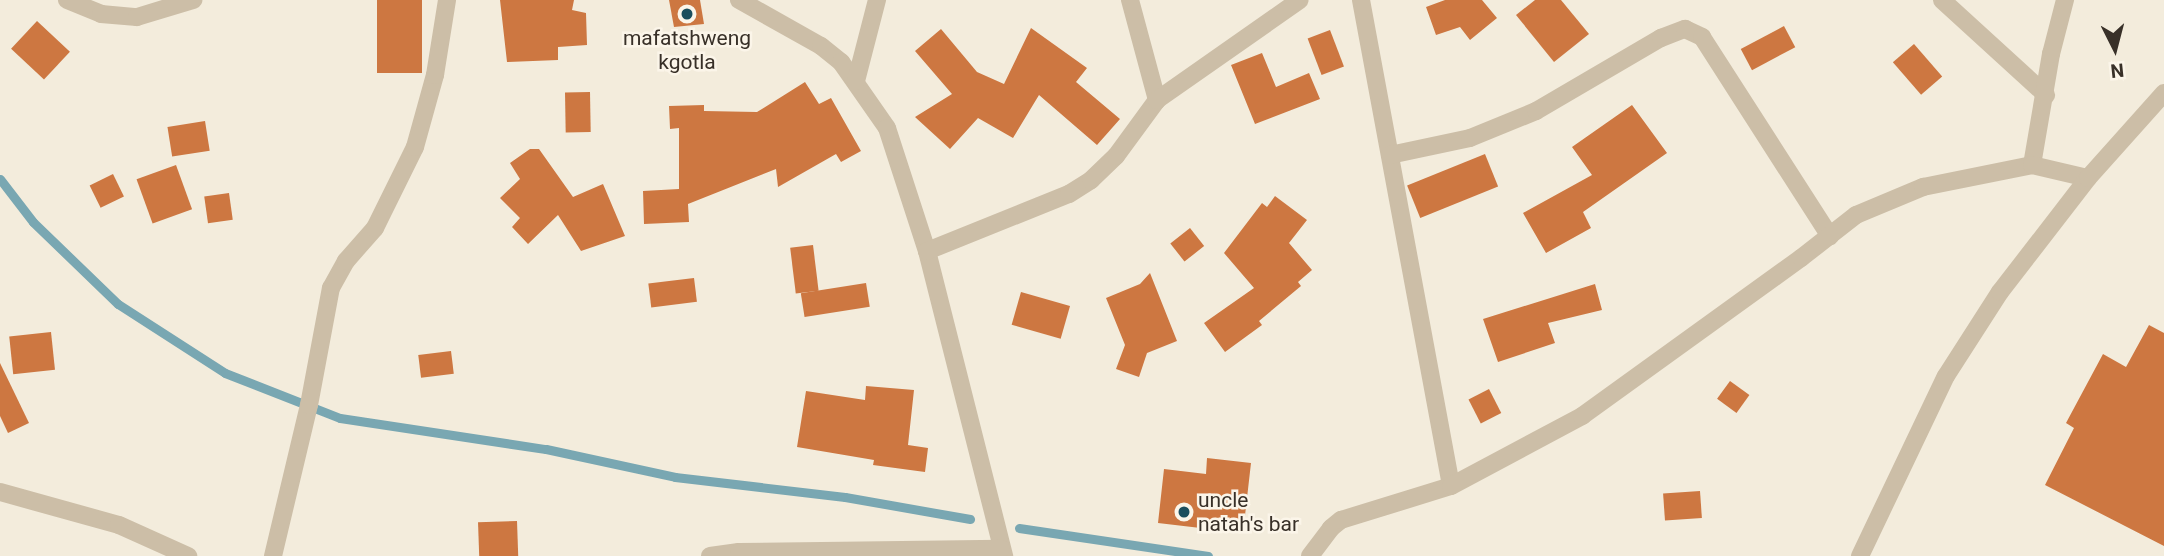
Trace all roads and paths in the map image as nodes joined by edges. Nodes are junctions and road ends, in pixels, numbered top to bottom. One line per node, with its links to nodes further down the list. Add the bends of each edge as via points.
1 (67, 0): 2 (street, via 101,14 137,16)
2 (193, 0)
3 (447, 0): 24 (street, via 435,75 415,147 375,228 346,261 331,288)
4 (739, 0): 11 (street, via 821,46)
5 (877, 0): 11 (street)
6 (1130, 0): 14 (street)
7 (1300, 0): 14 (street)
8 (1361, 0): 15 (street)
9 (1942, 0): 13 (street)
10 (2065, 0): 13 (street)
11 (856, 81): 19 (street, via 887,128)
12 (2164, 93): 17 (street)
13 (2046, 95): 16 (street)
14 (1157, 100): 19 (street, via 1116,156 1091,180 1069,194)
15 (1390, 155): 18 (street, via 1470,138 1536,111 1661,38 1685,29 1703,37); 20 (street)
16 (2032, 165): 17 (street); 18 (street, via 1923,187 1856,215)
17 (2088, 178): 27 (street, via 2000,292 1946,376)
18 (1830, 236): 20 (street, via 1582,416)
19 (927, 251): 22 (street)
20 (1451, 486): 26 (street, via 1341,520)
21 (0, 492): 23 (street, via 119,525)
22 (1002, 552): 25 (street, via 739,552)
23 (188, 556)
24 (273, 556)
25 (710, 556)
26 (1310, 556)
27 (1860, 556)

